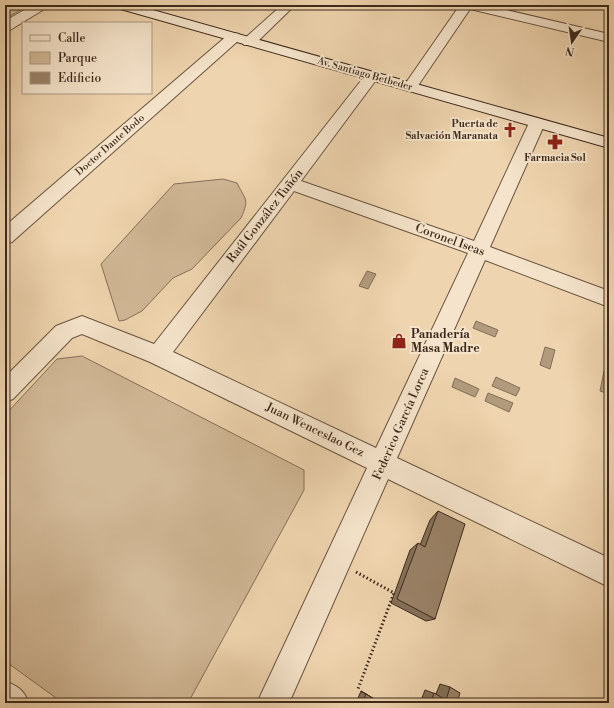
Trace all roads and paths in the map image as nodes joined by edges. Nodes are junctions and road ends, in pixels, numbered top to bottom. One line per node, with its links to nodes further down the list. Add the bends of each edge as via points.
1 (42, 5): 5 (street)
2 (121, 5): 6 (street, Av. Santiago Betbeder)
3 (289, 5): 8 (street)
4 (468, 5): 7 (street); 10 (street)
5 (5, 27)
6 (234, 37): 8 (street, Av. Santiago Betbeder); 14 (street, Doctor Dante Bodo)
7 (609, 38)
8 (249, 42): 9 (street, Av. Santiago Betbeder)
9 (372, 76): 10 (street, Av. Santiago Betbeder); 13 (street, Raúl González Tuñón)
10 (410, 87): 11 (street, Av. Santiago Betbeder)
11 (537, 123): 12 (street, Av. Santiago Betbeder); 15 (street, Federico García Lorca)
12 (609, 143)
13 (290, 183): 15 (street, Coronel Iseas); 17 (street, Raúl González Tuñón)
14 (5, 237)
15 (479, 250): 16 (street, Coronel Iseas); 19 (street, Federico García Lorca)
16 (609, 299)
17 (158, 355): 18 (street, Juan Wenceslao Gez, via 82,325 64,332); 19 (street, Juan Wenceslao Gez)
18 (5, 392)
19 (383, 463): 20 (street, Federico García Lorca); 21 (street, Juan Wenceslao Gez)
20 (338, 562): 22 (path, via 394,593); 25 (street, Federico García Lorca)
21 (609, 573)
22 (358, 689)
23 (5, 697): 24 (street)
24 (13, 703)
25 (273, 703)

